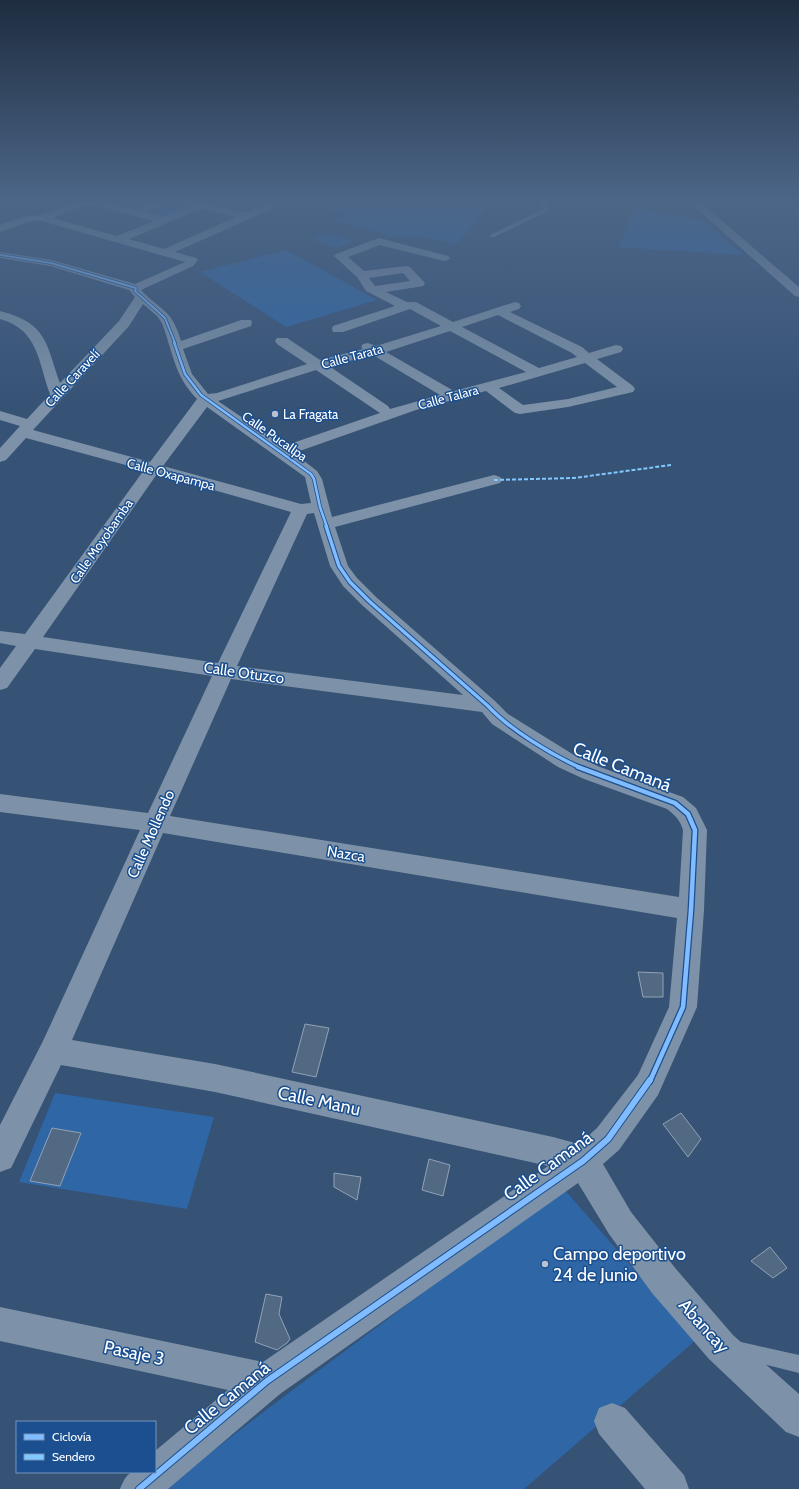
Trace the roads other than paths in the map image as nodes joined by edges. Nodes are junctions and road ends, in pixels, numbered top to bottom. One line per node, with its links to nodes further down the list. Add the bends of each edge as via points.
1 (74, 270): 9 (street, Calle Pucallpa)
2 (177, 270): 9 (street)
3 (356, 270): 7 (street)
4 (395, 270): 7 (street)
5 (407, 270): 8 (street, via 419,283)
6 (773, 270): 10 (street)
7 (361, 275): 8 (street)
8 (373, 290): 11 (street)
9 (139, 292): 18 (street, Calle Pucallpa, via 168,323); 25 (street, Calle Caravelí, via 124,323)
10 (799, 293)
11 (405, 306): 16 (street, via 412,305); 20 (street, via 338,329)
12 (515, 306): 13 (street, Calle Tarata)
13 (499, 311): 16 (street, Calle Tarata); 21 (street, via 571,347)
14 (0, 315): 25 (street, via 13,317 26,325 40,342)
15 (246, 323): 18 (street)
16 (451, 327): 20 (street, Calle Tarata); 23 (street)
17 (282, 341): 22 (street)
18 (176, 347): 27 (street, Calle Pucallpa, via 186,376)
19 (616, 349): 21 (street, Calle Talara)
20 (375, 351): 22 (street, Calle Tarata); 26 (street)
21 (587, 358): 23 (street, Calle Talara); 24 (street, via 628,389 568,403 520,410)
22 (319, 366): 27 (street, Calle Tarata); 28 (street)
23 (538, 373): 24 (street, Calle Talara)
24 (488, 386): 26 (street, Calle Talara)
25 (57, 394): 30 (street, Calle Caravelí)
26 (452, 395): 31 (street, Calle Talara)
27 (205, 399): 31 (street, Calle Pucallpa); 33 (street, Calle Moyobamba)
28 (383, 409)
29 (0, 416): 30 (street, Calle Oxapampa)
30 (26, 428): 32 (street, Calle Caravelí); 33 (street, Calle Oxapampa)
31 (282, 452): 35 (street, Calle Pucallpa, via 314,479)
32 (0, 457)
33 (153, 469): 35 (street, Calle Oxapampa); 38 (street, Calle Moyobamba)
34 (494, 480): 36 (street)
35 (310, 508): 36 (street, Calle Pucallpa); 39 (street, Calle Mollendo)
36 (325, 524): 41 (street, Calle Pucallpa, via 339,566 350,582)
37 (0, 637): 38 (street, Calle Otuzco)
38 (30, 641): 39 (street, Calle Otuzco); 40 (street, Calle Moyobamba)
39 (224, 670): 41 (street, Calle Otuzco); 43 (street, Calle Mollendo)
40 (0, 683)
41 (488, 706): 44 (street, Calle Camaná, via 500,719 566,760 592,773 685,809 693,821 695,830)
42 (0, 803): 43 (street, Nazca)
43 (156, 823): 44 (street, Nazca); 45 (street, Calle Mollendo)
44 (691, 910): 47 (street, Calle Camaná, via 683,1007 668,1043 648,1085 608,1139)
45 (53, 1050): 46 (street, Calle Mollendo); 47 (street, Calle Manu, via 215,1078)
46 (0, 1157)
47 (583, 1160): 49 (street, Abancay, via 640,1251); 51 (street, Calle Camaná)
48 (0, 1324): 51 (street, Pasaje 3)
49 (721, 1347): 50 (lane); 52 (street, Abancay)
50 (799, 1364)
51 (267, 1381): 54 (street, Calle Camaná)
52 (799, 1419)
53 (612, 1421): 55 (street)
54 (139, 1489)
55 (670, 1489)

